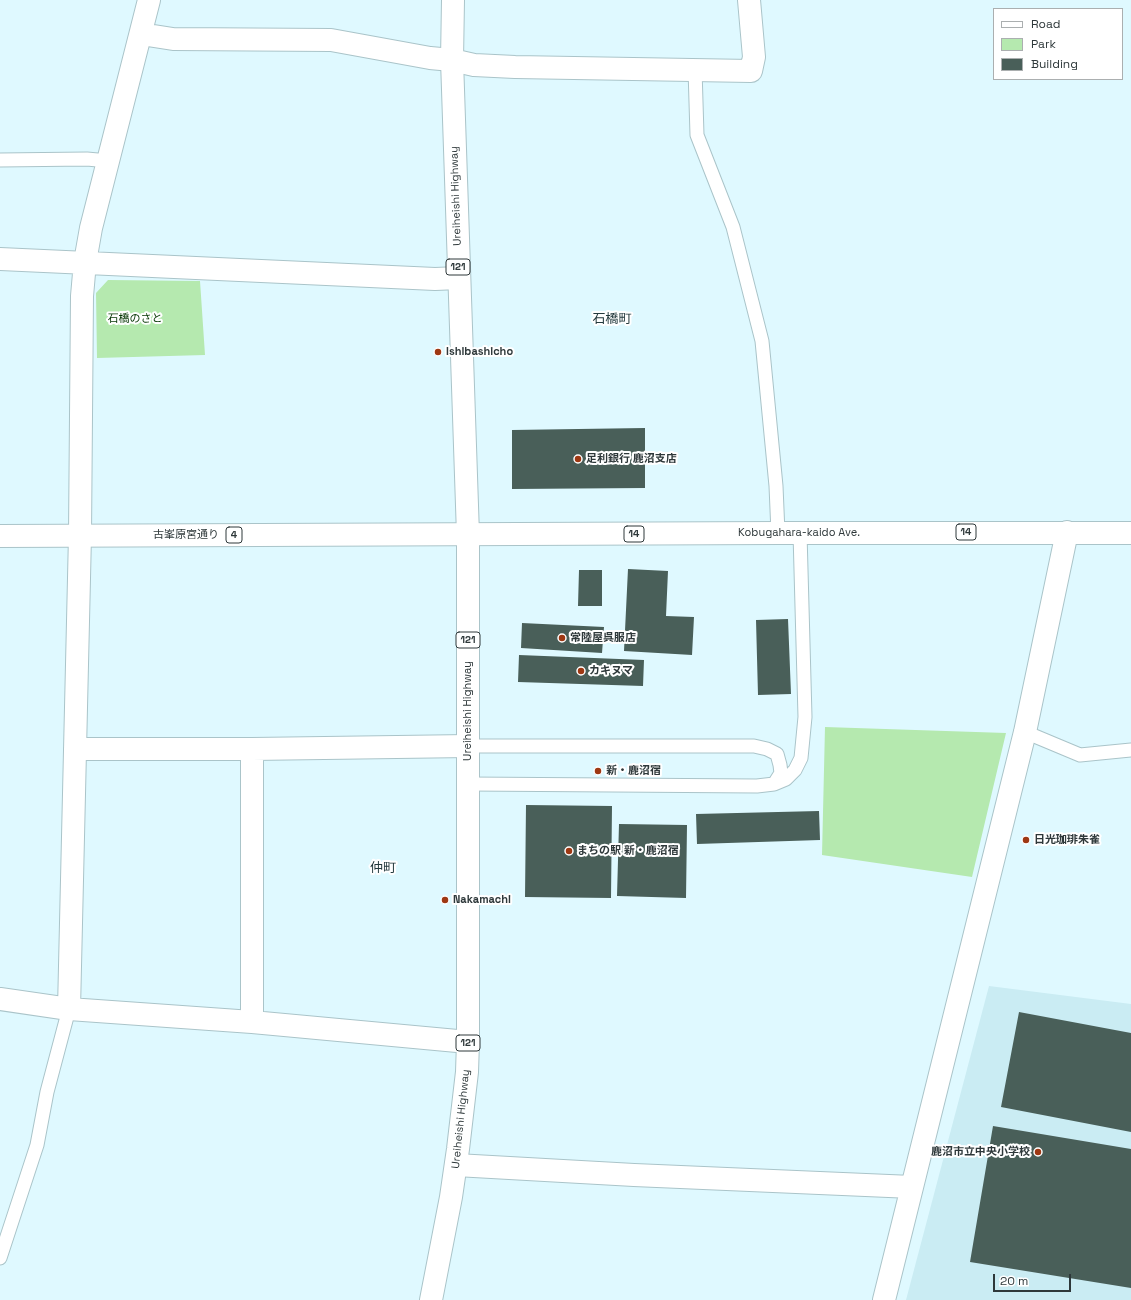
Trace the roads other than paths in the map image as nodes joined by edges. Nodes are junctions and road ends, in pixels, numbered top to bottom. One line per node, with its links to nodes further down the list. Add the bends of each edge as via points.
1 (149, 0): 4 (main road)
2 (453, 0): 5 (main road, Ureiheishi Highway / 121)
3 (749, 0): 6 (main road, via 754,57 751,71)
4 (141, 34): 5 (main road, via 173,39 331,40); 8 (main road)
5 (452, 60): 6 (main road, via 474,65 515,67); 11 (main road, Ureiheishi Highway / 121)
6 (695, 69): 12 (lane, via 697,135 733,227 762,341)
7 (0, 160): 8 (lane, via 87,159)
8 (108, 162): 10 (main road)
9 (0, 259): 10 (main road)
10 (84, 262): 11 (main road); 16 (main road)
11 (459, 278): 17 (main road, Ureiheishi Highway / 121)
12 (778, 532): 14 (main road, Kobugahara-kaido Ave. / 14); 17 (main road, Kobugahara-kaido Ave. / 14)
13 (1067, 532): 14 (main road, Kobugahara-kaido Ave. / 14); 15 (main road, Kobugahara-kaido Ave. / 14); 19 (main road)
14 (800, 533): 25 (lane, via 805,717 801,758 795,770 786,779)
15 (1131, 533)
16 (80, 535): 17 (main road, 古峯原宮通り / 4); 18 (main road, 古峯原宮通り / 4); 21 (main road)
17 (468, 535): 20 (main road, Ureiheishi Highway / 121)
18 (0, 536)
19 (1025, 732): 23 (lane, via 1080,755); 31 (main road)
20 (469, 746): 22 (main road); 24 (main road, Ureiheishi Highway / 121); 25 (lane, via 754,746 777,754 781,773)
21 (75, 749): 22 (main road); 27 (main road)
22 (252, 749): 28 (main road)
23 (1131, 750)
24 (468, 784): 25 (lane); 29 (main road, Ureiheishi Highway / 121)
25 (774, 784)
26 (0, 999): 27 (main road)
27 (69, 1009): 28 (main road); 32 (lane, via 47,1092 37,1145)
28 (252, 1022): 29 (main road)
29 (468, 1042): 30 (main road, Ureiheishi Highway / 121)
30 (456, 1165): 31 (main road); 33 (main road, Ureiheishi Highway / 121)
31 (912, 1187): 34 (main road)
32 (0, 1258)
33 (431, 1300)
34 (884, 1300)

